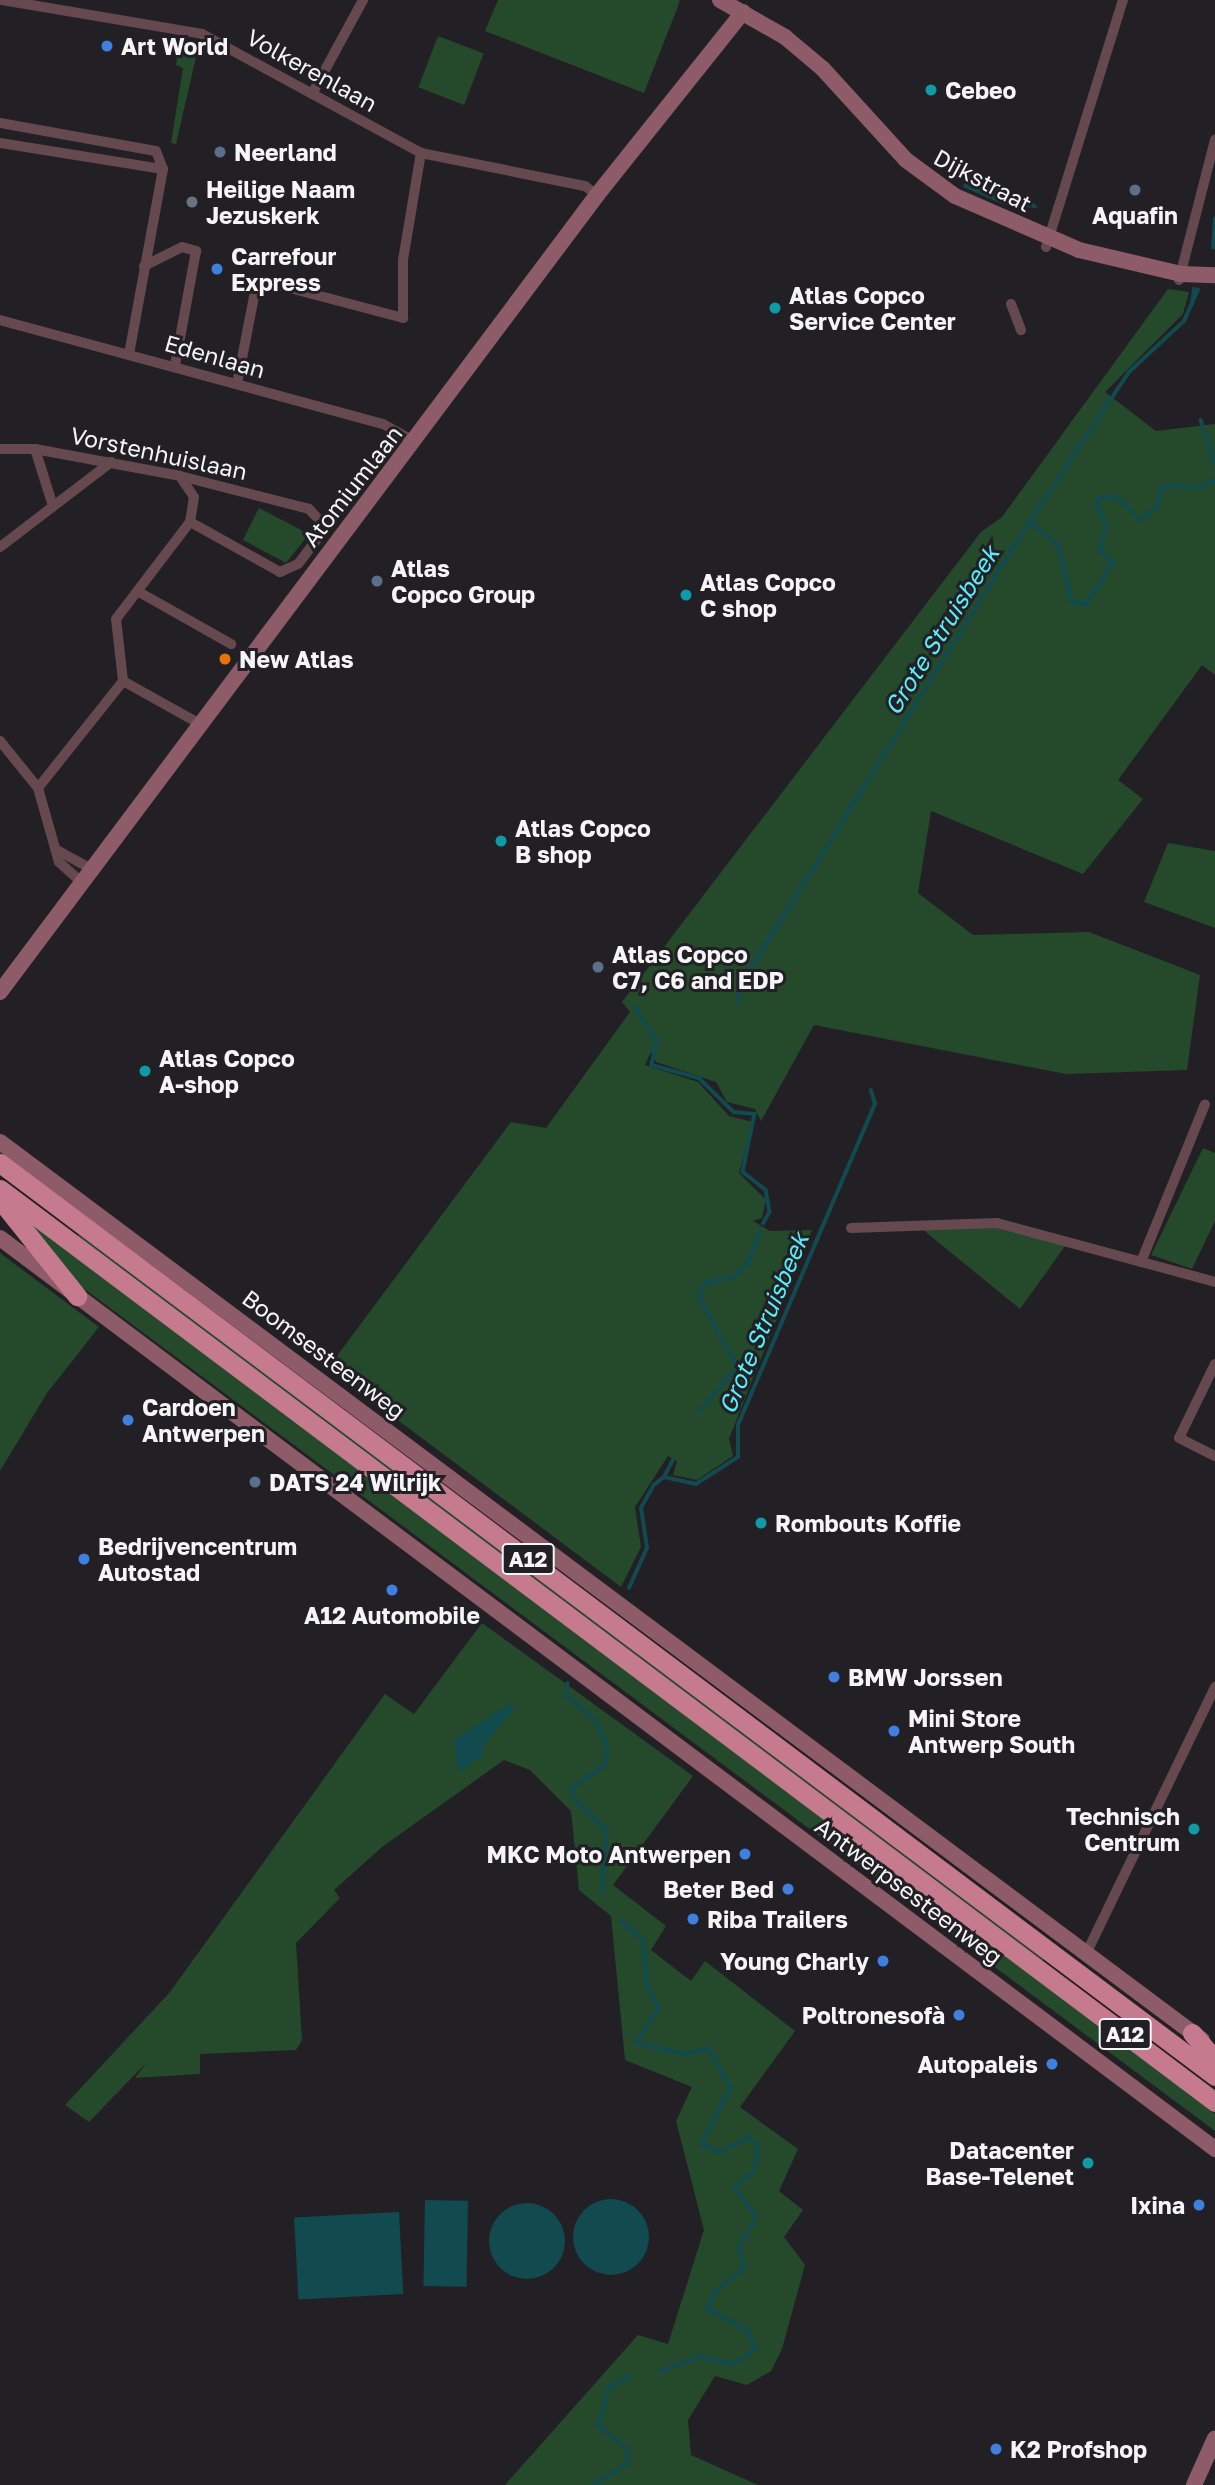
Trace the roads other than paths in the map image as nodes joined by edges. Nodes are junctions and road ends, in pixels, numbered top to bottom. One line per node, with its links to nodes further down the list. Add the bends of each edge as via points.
1 (2, 0): 6 (street, Volkerenlaan, via 202,34)
2 (363, 0): 6 (street)
3 (720, 0): 5 (main road, Dijkstraat)
4 (1123, 0): 13 (street)
5 (743, 12): 12 (main road, Atomiumlaan); 13 (main road, Dijkstraat, via 823,69 927,178)
6 (312, 94): 10 (street, Volkerenlaan)
7 (0, 123): 11 (street, via 156,151)
8 (1215, 140): 16 (street)
9 (0, 143): 11 (street)
10 (421, 153): 12 (street, Volkerenlaan, via 585,186); 22 (street, via 403,260 404,318 267,282 256,286)
11 (163, 169): 14 (street)
12 (597, 195): 23 (main road, Atomiumlaan)
13 (1047, 243): 16 (main road, Dijkstraat)
14 (144, 266): 20 (street); 21 (street, via 182,247 196,251)
15 (1215, 275): 16 (main road, Dijkstraat)
16 (1180, 277)
17 (1011, 304): 19 (street)
18 (0, 320): 20 (street, Edenlaan)
19 (1021, 330)
20 (129, 355): 21 (street, Edenlaan)
21 (175, 365): 22 (street, Edenlaan)
22 (237, 384): 23 (street, Edenlaan, via 383,424)
23 (415, 442): 34 (main road, Atomiumlaan)
24 (0, 449): 25 (street, Vorstenhuislaan)
25 (35, 449): 26 (street, Vorstenhuislaan); 28 (street)
26 (111, 462): 27 (street, Vorstenhuislaan); 28 (street)
27 (180, 476): 29 (street, via 194,497); 29 (street, Vorstenhuislaan, via 309,509 320,521 320,535 285,571 271,570)
28 (53, 506): 30 (street)
29 (190, 522): 31 (street)
30 (0, 547)
31 (139, 592): 32 (street); 33 (street, via 116,620)
32 (231, 644)
33 (122, 681): 34 (street); 36 (street)
34 (202, 725): 38 (main road, Atomiumlaan)
35 (0, 741): 36 (street)
36 (38, 788): 37 (street)
37 (57, 850): 38 (street); 39 (street, via 59,862)
38 (93, 870): 39 (main road, Atomiumlaan)
39 (82, 883): 40 (main road, Atomiumlaan)
40 (0, 992)
41 (1205, 1104): 48 (street)
42 (0, 1142): 54 (main road, Boomsesteenweg)
43 (0, 1163): 58 (highway, A12)
44 (0, 1189): 59 (highway, A12)
45 (0, 1200): 50 (highway)
46 (851, 1228): 48 (street, via 997,1223)
47 (0, 1238): 50 (main road)
48 (1141, 1262): 49 (street)
49 (1215, 1282)
50 (77, 1296): 60 (main road, Antwerpsesteenweg)
51 (1215, 1364): 52 (street, via 1179,1438)
52 (1215, 1456)
53 (1215, 1687): 54 (street)
54 (1086, 1954): 55 (main road)
55 (1192, 2033): 56 (main road); 57 (highway)
56 (1215, 2050)
57 (1215, 2059)
58 (1215, 2077)
59 (1215, 2102)
60 (1215, 2149)
61 (1215, 2438): 62 (main road)
62 (1194, 2485)

